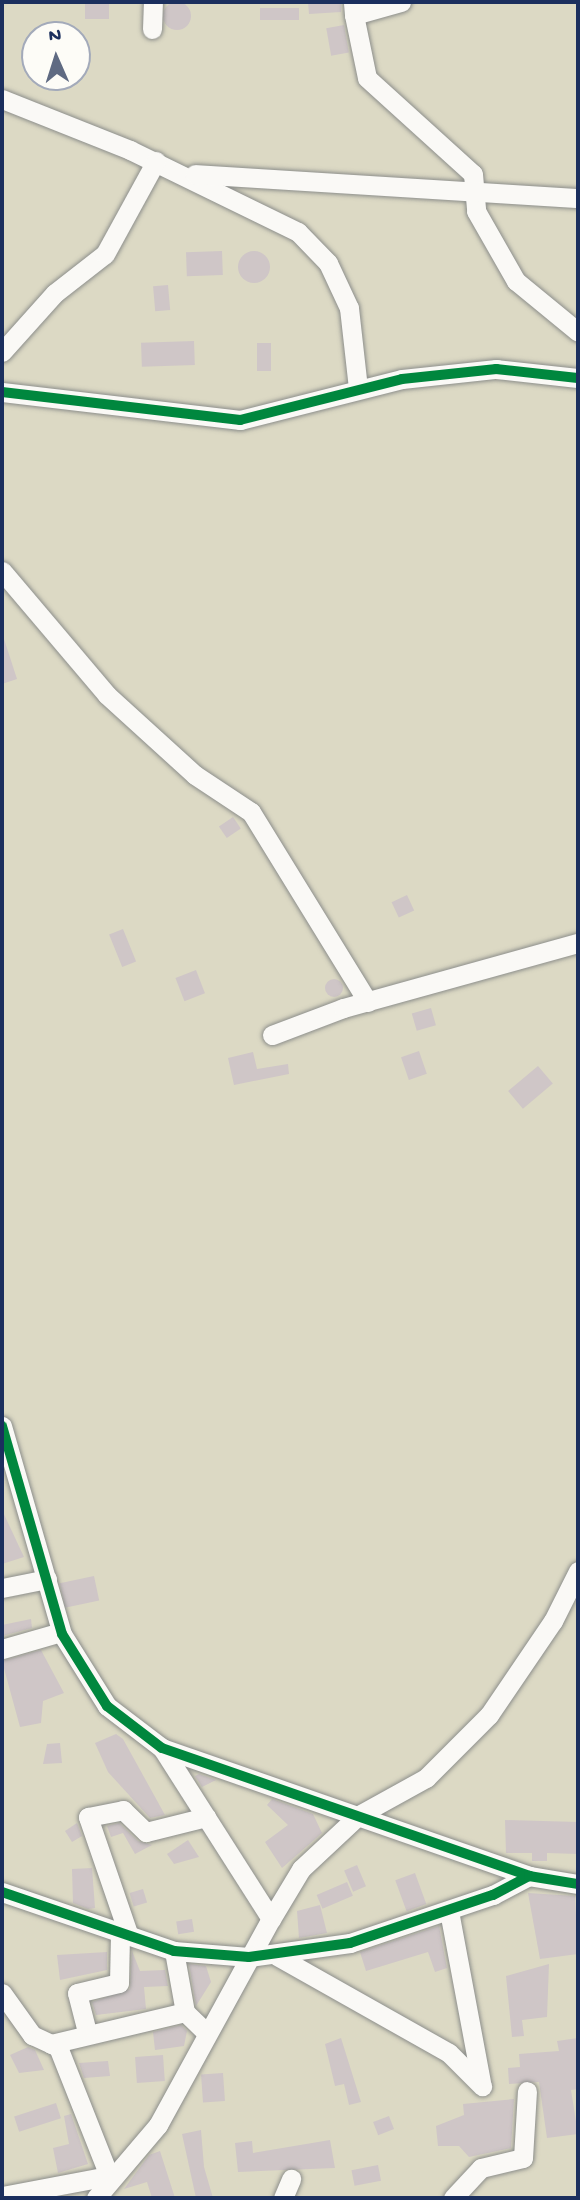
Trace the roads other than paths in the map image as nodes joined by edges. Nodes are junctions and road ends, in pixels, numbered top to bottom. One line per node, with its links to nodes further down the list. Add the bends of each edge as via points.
1 (153, 2): 4 (street)
2 (401, 2): 3 (street)
3 (353, 8): 8 (street, via 367,78 473,174)
4 (152, 29)
5 (2, 99): 6 (street)
6 (156, 161): 7 (street); 11 (street, via 106,254 55,293)
7 (184, 174): 8 (street); 13 (street, via 298,232 328,263 349,308)
8 (474, 190): 9 (street); 10 (street, via 476,211 516,281)
9 (578, 198)
10 (578, 332)
11 (2, 352)
12 (578, 378): 13 (street, via 496,369)
13 (358, 388): 14 (street, via 240,420)
14 (2, 392)
15 (2, 571): 17 (street, via 107,695 195,775 251,812)
16 (578, 943): 17 (street)
17 (368, 1002): 18 (street)
18 (272, 1035)
19 (2, 1426): 21 (street)
20 (578, 1571): 26 (street, via 553,1621 489,1715 426,1778)
21 (47, 1579): 22 (street); 23 (street)
22 (2, 1588)
23 (61, 1632): 24 (street); 25 (street, via 107,1706)
24 (2, 1649)
25 (162, 1748): 26 (street); 27 (street)
26 (359, 1815): 28 (street); 32 (street, via 301,1868)
27 (206, 1817): 32 (street); 33 (street, via 146,1832 123,1810 88,1817)
28 (530, 1876): 29 (street); 31 (street)
29 (578, 1884)
30 (2, 1892): 33 (street)
31 (449, 1911): 35 (street, via 350,1943); 35 (street, via 482,2086 449,2053)
32 (271, 1919): 36 (street)
33 (125, 1935): 34 (street); 39 (street, via 119,1983 77,1993)
34 (174, 1951): 36 (street); 38 (street)
35 (277, 1956): 36 (street)
36 (250, 1957): 40 (street)
37 (2, 1993): 41 (street, via 32,2035)
38 (185, 2012): 39 (street); 40 (street)
39 (87, 2032): 41 (street)
40 (207, 2033): 43 (street, via 158,2125)
41 (51, 2044): 43 (street, via 58,2047)
42 (527, 2091): 48 (street, via 523,2158 481,2168)
43 (109, 2176): 45 (street); 46 (street)
44 (291, 2179): 47 (street)
45 (2, 2196)
46 (96, 2198)
47 (283, 2198)
48 (453, 2198)

